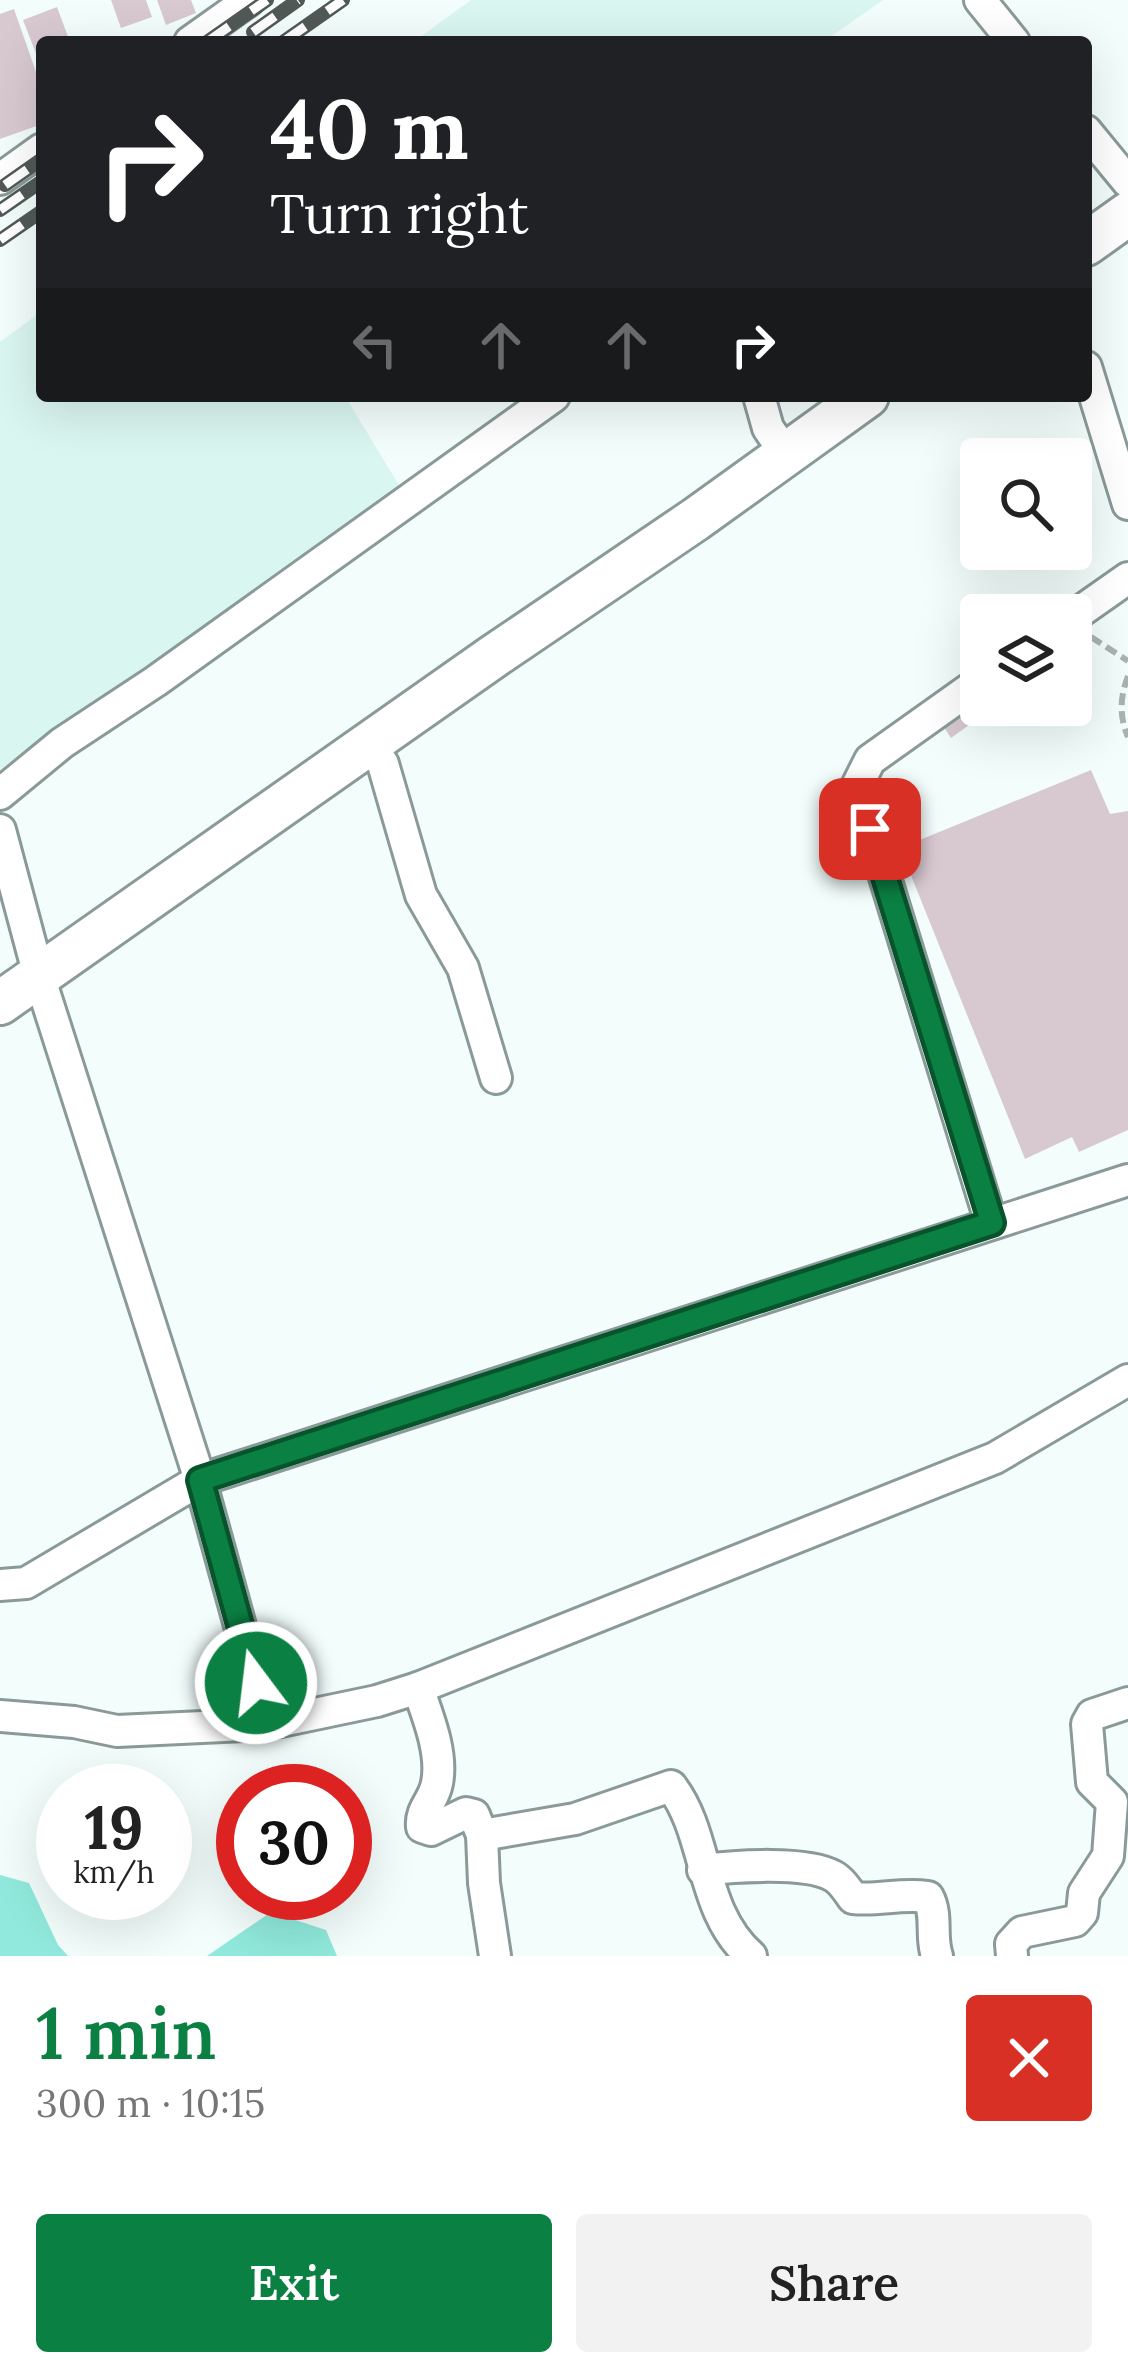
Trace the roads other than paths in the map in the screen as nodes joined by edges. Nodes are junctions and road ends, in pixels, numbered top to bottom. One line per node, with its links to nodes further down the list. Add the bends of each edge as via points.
1 (248, 0): 3 (street)
2 (980, 0): 4 (street)
3 (198, 36)
4 (1009, 36)
5 (1092, 138): 8 (street)
6 (36, 152): 7 (street)
7 (0, 179)
8 (1128, 182)
9 (1128, 214): 10 (street)
10 (1092, 240)
11 (1092, 387): 16 (street)
12 (546, 402): 21 (street, via 62,742)
13 (761, 402): 15 (street)
14 (858, 402): 15 (street)
15 (785, 453): 20 (street)
16 (1128, 504)
17 (1128, 578): 18 (street)
18 (1092, 615)
19 (960, 696): 27 (street, via 869,760 856,785)
20 (370, 743): 23 (street); 25 (street, via 421,896 464,968)
21 (0, 794)
22 (0, 830): 23 (street)
23 (39, 976): 24 (street); 29 (street)
24 (0, 1003)
25 (496, 1078)
26 (1128, 1180): 27 (street)
27 (992, 1223): 29 (street)
28 (1128, 1379): 31 (street, via 995,1458)
29 (200, 1480): 30 (street, via 26,1583); 34 (street)
30 (0, 1585)
31 (418, 1688): 34 (street); 35 (street, via 440,1766 422,1827 466,1813)
32 (1128, 1703): 40 (street, via 1087,1724 1092,1782 1112,1802 1108,1856 1084,1893 1082,1913 1022,1932)
33 (0, 1716): 34 (street, via 117,1731)
34 (267, 1724)
35 (482, 1835): 36 (street, via 575,1819 671,1786); 37 (street)
36 (704, 1870): 38 (street, via 736,1943); 39 (street, via 802,1868 834,1876 853,1898 928,1897)
37 (495, 1956)
38 (751, 1956)
39 (938, 1956)
40 (1012, 1956)

